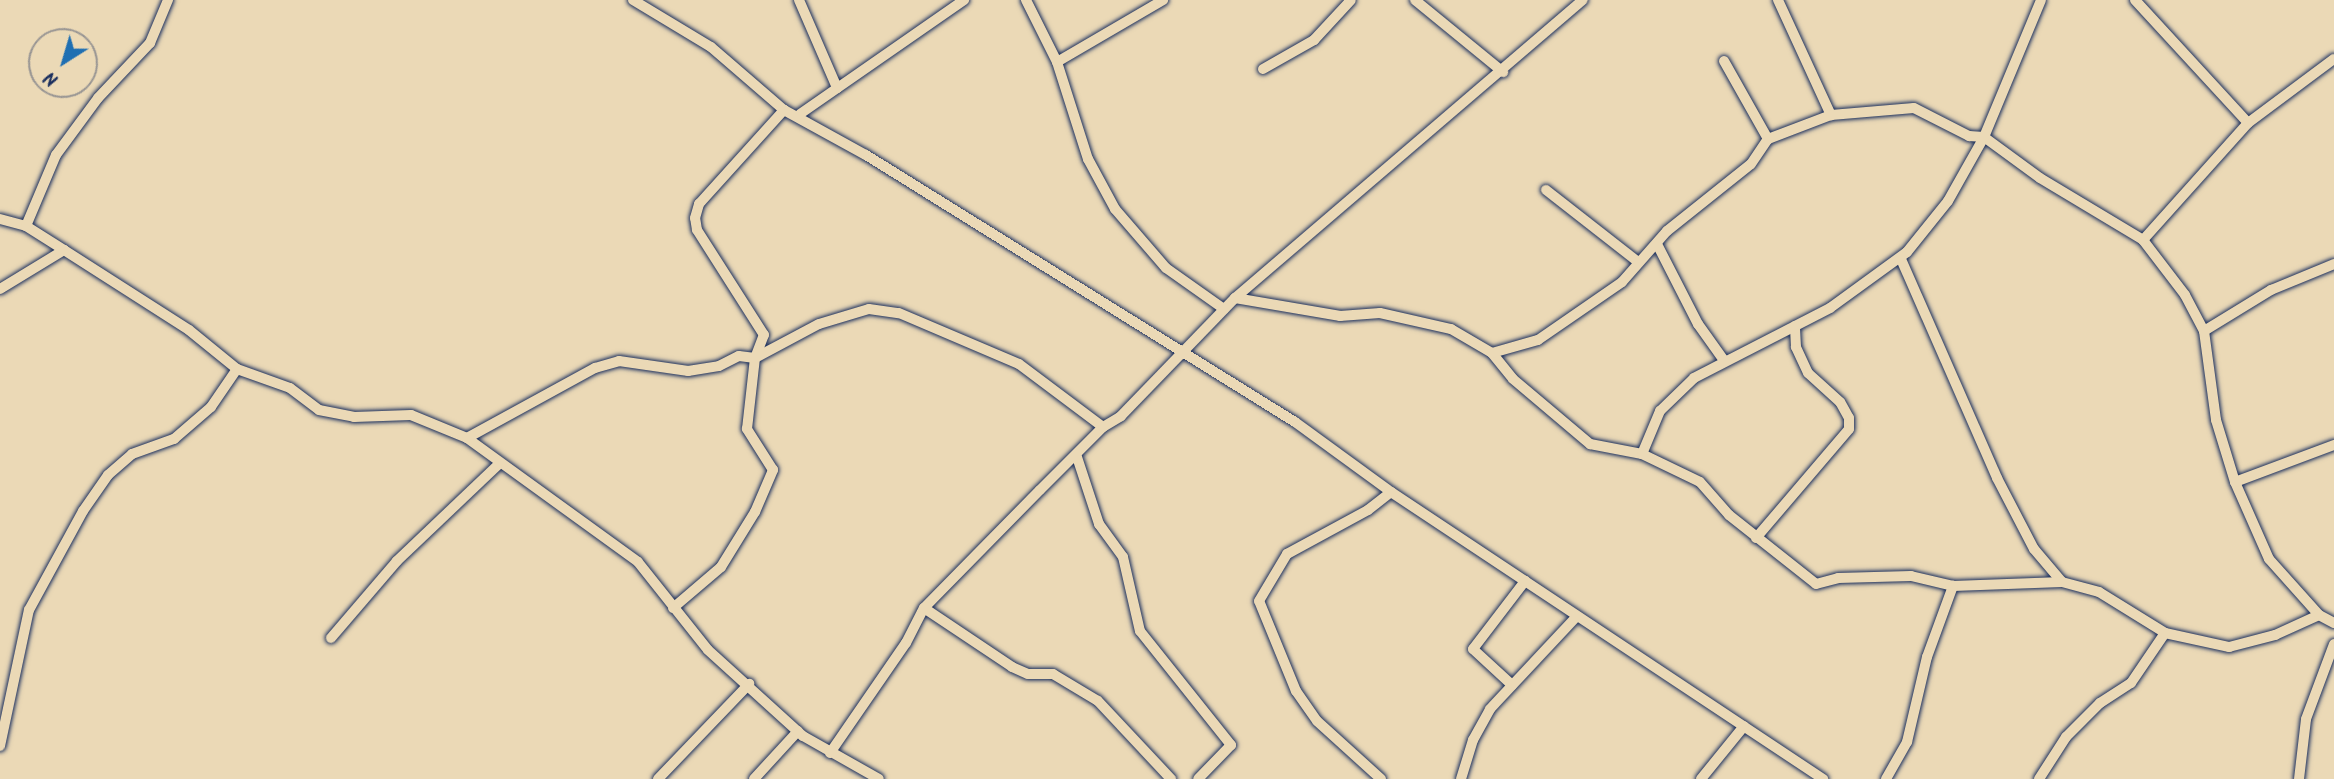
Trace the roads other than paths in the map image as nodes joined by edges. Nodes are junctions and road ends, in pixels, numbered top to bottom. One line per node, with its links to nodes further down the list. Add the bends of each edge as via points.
1 (168, 0): 27 (street, via 150,43 98,98 56,155)
2 (633, 0): 19 (street, via 711,47)
3 (799, 0): 18 (street)
4 (964, 0): 18 (street)
5 (1026, 0): 15 (street)
6 (1163, 0): 15 (street)
7 (1351, 0): 16 (street, via 1314,40)
8 (1583, 0): 17 (street)
9 (1778, 0): 21 (street)
10 (2041, 0): 23 (street)
11 (2135, 0): 22 (street)
12 (1422, 2): 17 (street)
13 (2334, 59): 22 (street)
14 (1724, 61): 24 (street)
15 (1057, 62): 36 (street, via 1088,159 1115,209 1166,268)
16 (1263, 69)
17 (1503, 72): 35 (street)
18 (837, 88): 20 (street)
19 (784, 110): 20 (street); 43 (street, via 699,204 695,218 697,230 764,335)
20 (800, 114): 41 (street, via 1065,283)
21 (1831, 115): 23 (street, via 1914,108 1969,136); 24 (street)
22 (2248, 123): 28 (street)
23 (1984, 137): 28 (street); 31 (street, via 1948,201)
24 (1768, 139): 29 (street, via 1751,164)
25 (1546, 190): 32 (street)
26 (0, 219): 27 (street)
27 (26, 226): 30 (street)
28 (2143, 240): 38 (street, via 2185,295)
29 (1657, 244): 32 (street); 44 (street, via 1698,324)
30 (64, 250): 34 (street); 45 (street, via 189,330)
31 (1900, 259): 37 (street, via 1830,308); 56 (street, via 1997,478 2034,549)
32 (1637, 261): 42 (street, via 1622,282 1538,340)
33 (2334, 264): 38 (street, via 2271,290)
34 (0, 289)
35 (1235, 298): 36 (street); 42 (street, via 1312,313 1380,313 1415,320 1451,329)
36 (1224, 309): 41 (street)
37 (1795, 326): 39 (street); 40 (street)
38 (2204, 331): 52 (street, via 2216,420)
39 (1778, 336): 40 (street); 44 (street, via 1743,356)
40 (1796, 347): 54 (street, via 1808,373 1845,409 1849,429)
41 (1183, 351): 46 (street, via 1121,416); 53 (street, via 1295,422)
42 (1492, 353): 49 (street, via 1513,379 1590,444)
43 (755, 358): 46 (street, via 847,313 869,309 899,313 1018,364); 47 (street, via 739,356 719,366 688,371 619,361 595,368); 58 (street, via 747,429 774,470 721,567)
44 (1723, 359): 49 (street, via 1694,378 1660,411)
45 (237, 369): 47 (street, via 290,388 319,410 354,417 411,415); 70 (street, via 211,407 174,439 132,454 108,475 83,511 29,610)
46 (1103, 427): 50 (street)
47 (467, 438): 51 (street)
48 (2334, 445): 52 (street)
49 (1642, 454): 54 (street, via 1700,482)
50 (1077, 457): 59 (street); 76 (street, via 1099,524 1123,557 1140,631 1231,745)
51 (499, 464): 58 (street, via 638,562); 64 (street, via 397,561)
52 (2235, 482): 60 (street, via 2269,559)
53 (1391, 492): 55 (street); 77 (street, via 1368,510 1287,554 1259,601 1296,691 1317,721)
54 (1756, 538): 57 (street, via 1816,584 1838,578 1911,576)
55 (1525, 581): 61 (street); 67 (street, via 1473,649)
56 (2063, 582): 57 (street); 63 (street, via 2099,592)
57 (1953, 586): 81 (street, via 1927,657 1907,742)
58 (673, 608): 66 (street, via 708,650)
59 (924, 608): 71 (street, via 906,643); 75 (street, via 1012,667 1028,674 1053,674 1098,701)
60 (2319, 615): 62 (street); 63 (street, via 2275,635 2229,647)
61 (1577, 616): 67 (street); 68 (street)
62 (2334, 623)
63 (2165, 633): 82 (street, via 2131,683 2101,703 2066,737)
64 (331, 638)
65 (2334, 644): 83 (street, via 2306,719)
66 (749, 684): 69 (street); 72 (street)
67 (1512, 685): 78 (street, via 1490,709 1473,740)
68 (1744, 726): 79 (street); 80 (street)
69 (798, 731): 71 (street); 73 (street)
70 (0, 746)
71 (830, 753): 74 (street)
72 (658, 779)
73 (754, 779)
74 (879, 779)
75 (1171, 779)
76 (1198, 779)
77 (1381, 779)
78 (1461, 779)
79 (1701, 779)
80 (1823, 779)
81 (1886, 779)
82 (2039, 779)
83 (2299, 779)

